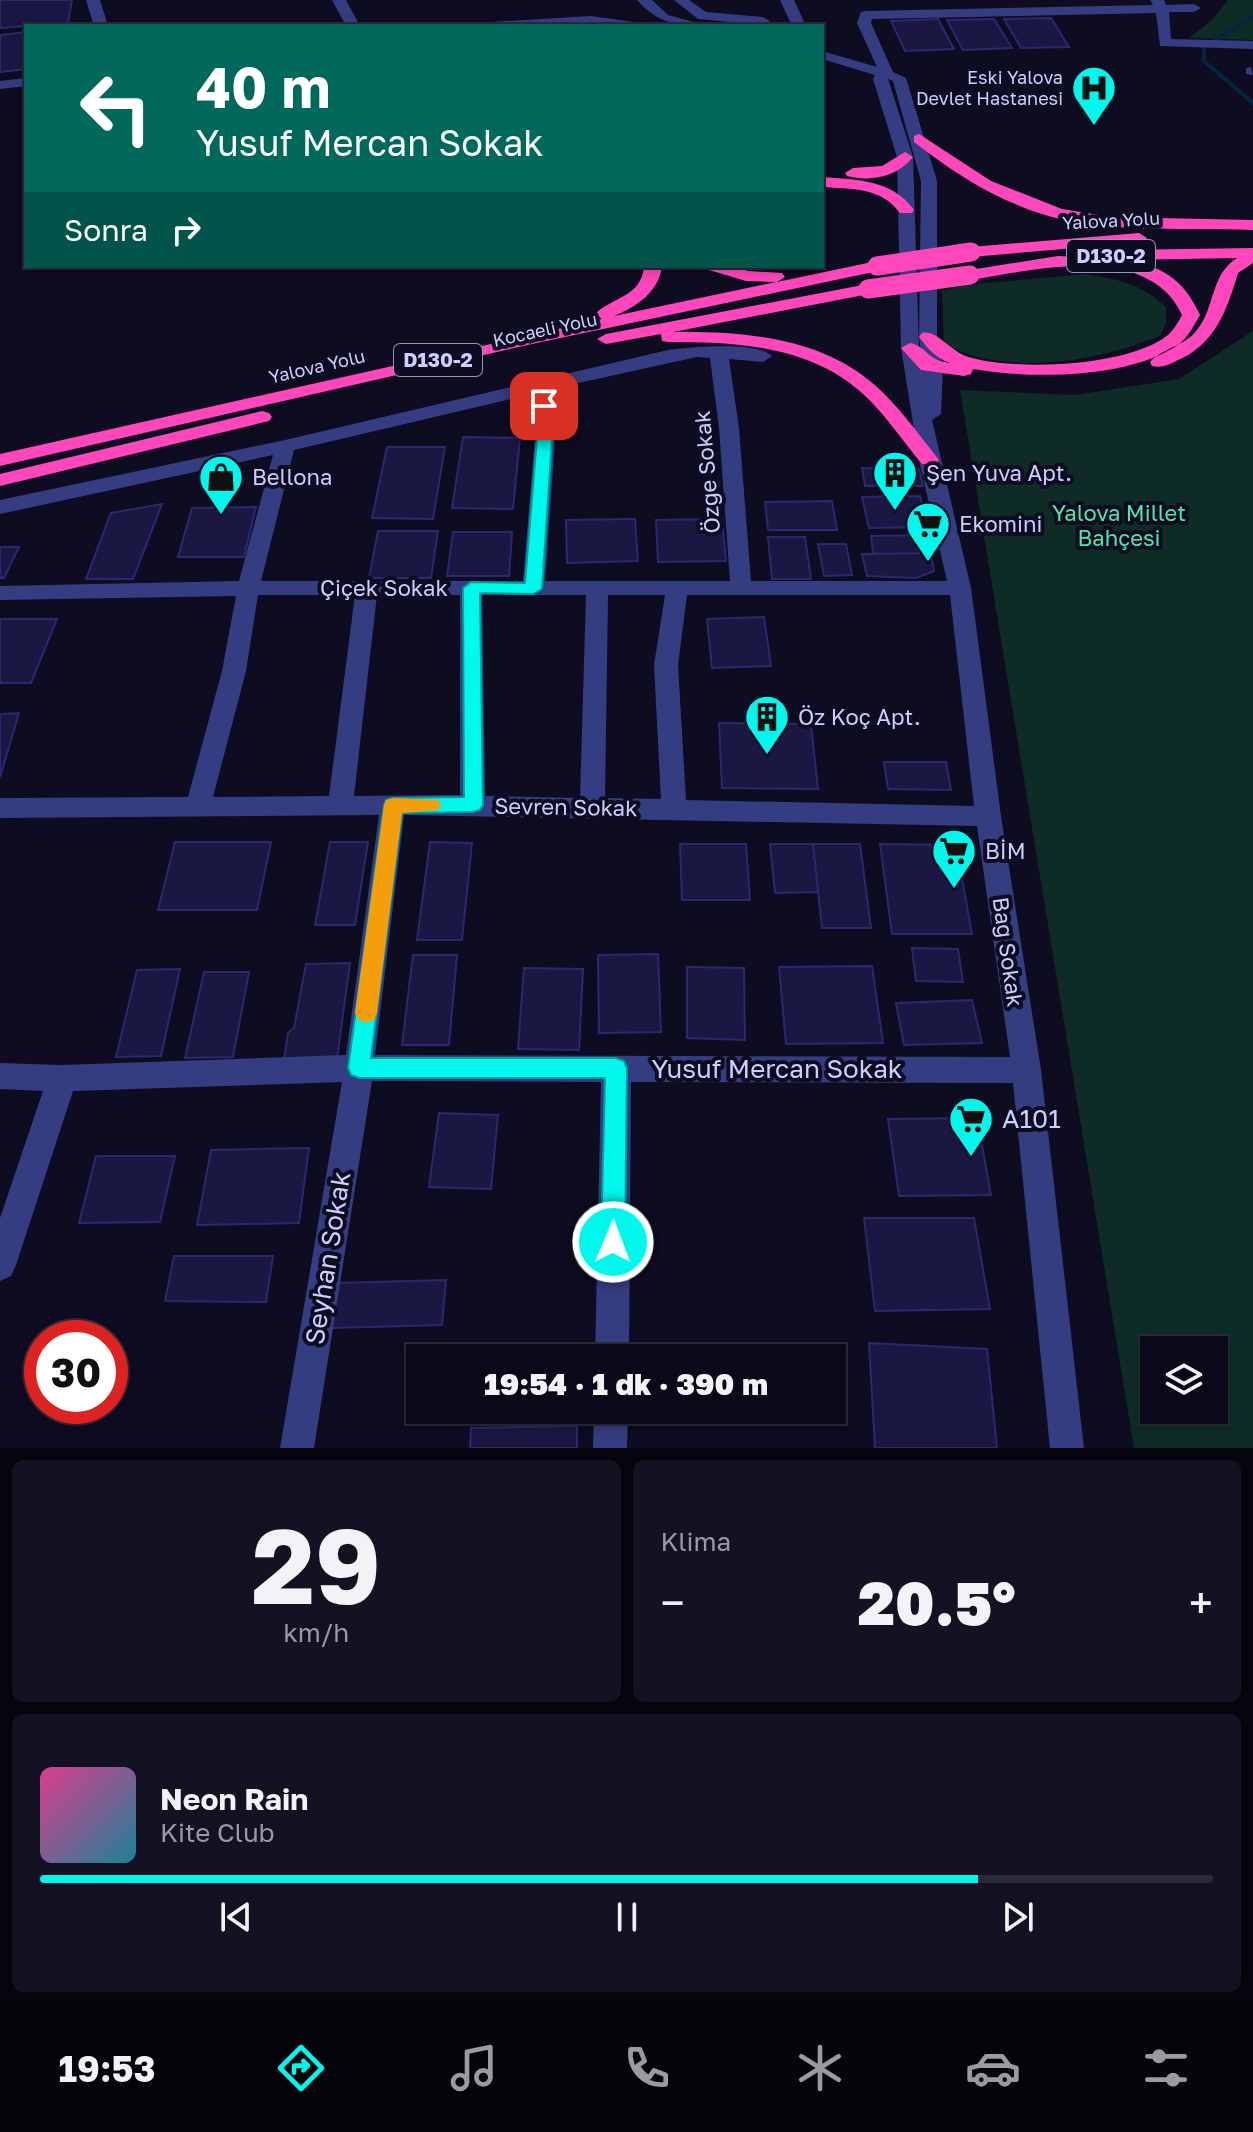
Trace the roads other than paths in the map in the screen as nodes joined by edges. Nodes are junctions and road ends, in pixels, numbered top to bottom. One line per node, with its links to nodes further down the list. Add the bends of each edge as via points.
1 (93, 0): 9 (street)
2 (339, 0): 10 (street)
3 (644, 0): 13 (street, via 664,18)
4 (681, 0): 8 (street, via 703,16)
5 (787, 0): 14 (street)
6 (1159, 5): 7 (street); 15 (street, via 1165,43); 17 (street, via 866,15 864,23)
7 (1194, 8)
8 (762, 19)
9 (100, 24)
10 (352, 24)
11 (507, 24): 12 (street, via 586,15)
12 (625, 24)
13 (692, 24)
14 (798, 24)
15 (1253, 45)
16 (824, 56): 17 (street)
17 (886, 72): 20 (street, via 899,78); 21 (street, via 880,79)
18 (24, 82): 19 (street)
19 (0, 85)
20 (919, 139): 25 (highway, via 982,185 1063,213 1109,222); 32 (street, via 929,181)
21 (905, 157): 22 (highway, via 880,174); 24 (street)
22 (824, 172)
23 (824, 182): 24 (highway, via 881,188 899,197)
24 (906, 210): 35 (street)
25 (1253, 225)
26 (1253, 238): 31 (highway, Yalova Yolu / D130-2, bridge, via 1101,239 971,252)
27 (1253, 255): 28 (highway, D130-2, via 1117,255); 38 (highway, via 1230,270 1210,330 1193,348 1163,361 1131,371 1082,374)
28 (1045, 262): 32 (highway, via 1117,263 1153,273 1187,301 1191,315 1175,339 1124,361 1096,365 965,362 943,354); 34 (highway, Kocaeli̇ Yolu / D130-2, bridge, via 868,289)
29 (653, 268): 33 (highway, via 640,294 619,308)
30 (721, 268): 31 (highway, via 746,276)
31 (842, 273): 33 (highway, Yalova Yolu / D130-2)
32 (928, 337): 38 (street)
33 (532, 339): 41 (highway, Yalova Yolu / D130-2)
34 (585, 343): 42 (highway, via 706,338 757,341 792,350 859,381); 43 (highway, Kocaeli̇ Yolu / D130-2)
35 (910, 348): 38 (highway); 42 (street)
36 (719, 352): 37 (street); 39 (street, via 668,356); 49 (street, Özge Sokak)
37 (763, 356)
38 (934, 368): 42 (street)
39 (541, 386): 40 (street); 51 (street, via 546,425)
40 (285, 446): 44 (street); 46 (street)
41 (0, 460)
42 (929, 460): 50 (street, Bağ Sokak)
43 (0, 480)
44 (0, 507)
45 (367, 587): 46 (street, Çiçek Sokak); 47 (street, Çiçek Sokak); 54 (street)
46 (248, 588): 53 (street, Çiçek Sokak); 59 (street, via 234,671)
47 (471, 588): 51 (street, Çiçek Sokak); 56 (street)
48 (677, 588): 49 (street, Çiçek Sokak); 52 (street, Çiçek Sokak); 60 (street, via 666,665)
49 (741, 588): 50 (street, Çiçek Sokak)
50 (960, 588): 61 (street, Bağ Sokak)
51 (533, 589): 52 (street, Çiçek Sokak)
52 (597, 590): 57 (street)
53 (0, 593)
54 (340, 805): 55 (street, Sevren Sokak); 59 (street, Sevren Sokak)
55 (393, 805): 56 (street, Sevren Sokak); 62 (street, Seyhan Sokak)
56 (473, 805): 57 (street, Sevren Sokak)
57 (592, 807): 60 (street, Sevren Sokak)
58 (0, 808): 59 (street, Sevren Sokak)
59 (197, 809)
60 (674, 809): 61 (street, Sevren Sokak)
61 (988, 816): 64 (street, Bağ Sokak)
62 (359, 1068): 63 (street, Yusuf Mercan Sokak); 66 (street, Yusuf Mercan Sokak); 70 (street, Seyhan Sokak)
63 (616, 1068): 64 (street, Yusuf Mercan Sokak); 68 (street)
64 (1026, 1070): 72 (street, Bağ Sokak)
65 (0, 1076): 66 (street, Yusuf Mercan Sokak)
66 (62, 1078): 67 (street)
67 (0, 1265)
68 (612, 1344)
69 (611, 1424): 71 (street)
70 (297, 1448)
71 (610, 1448)
72 (1067, 1448)

